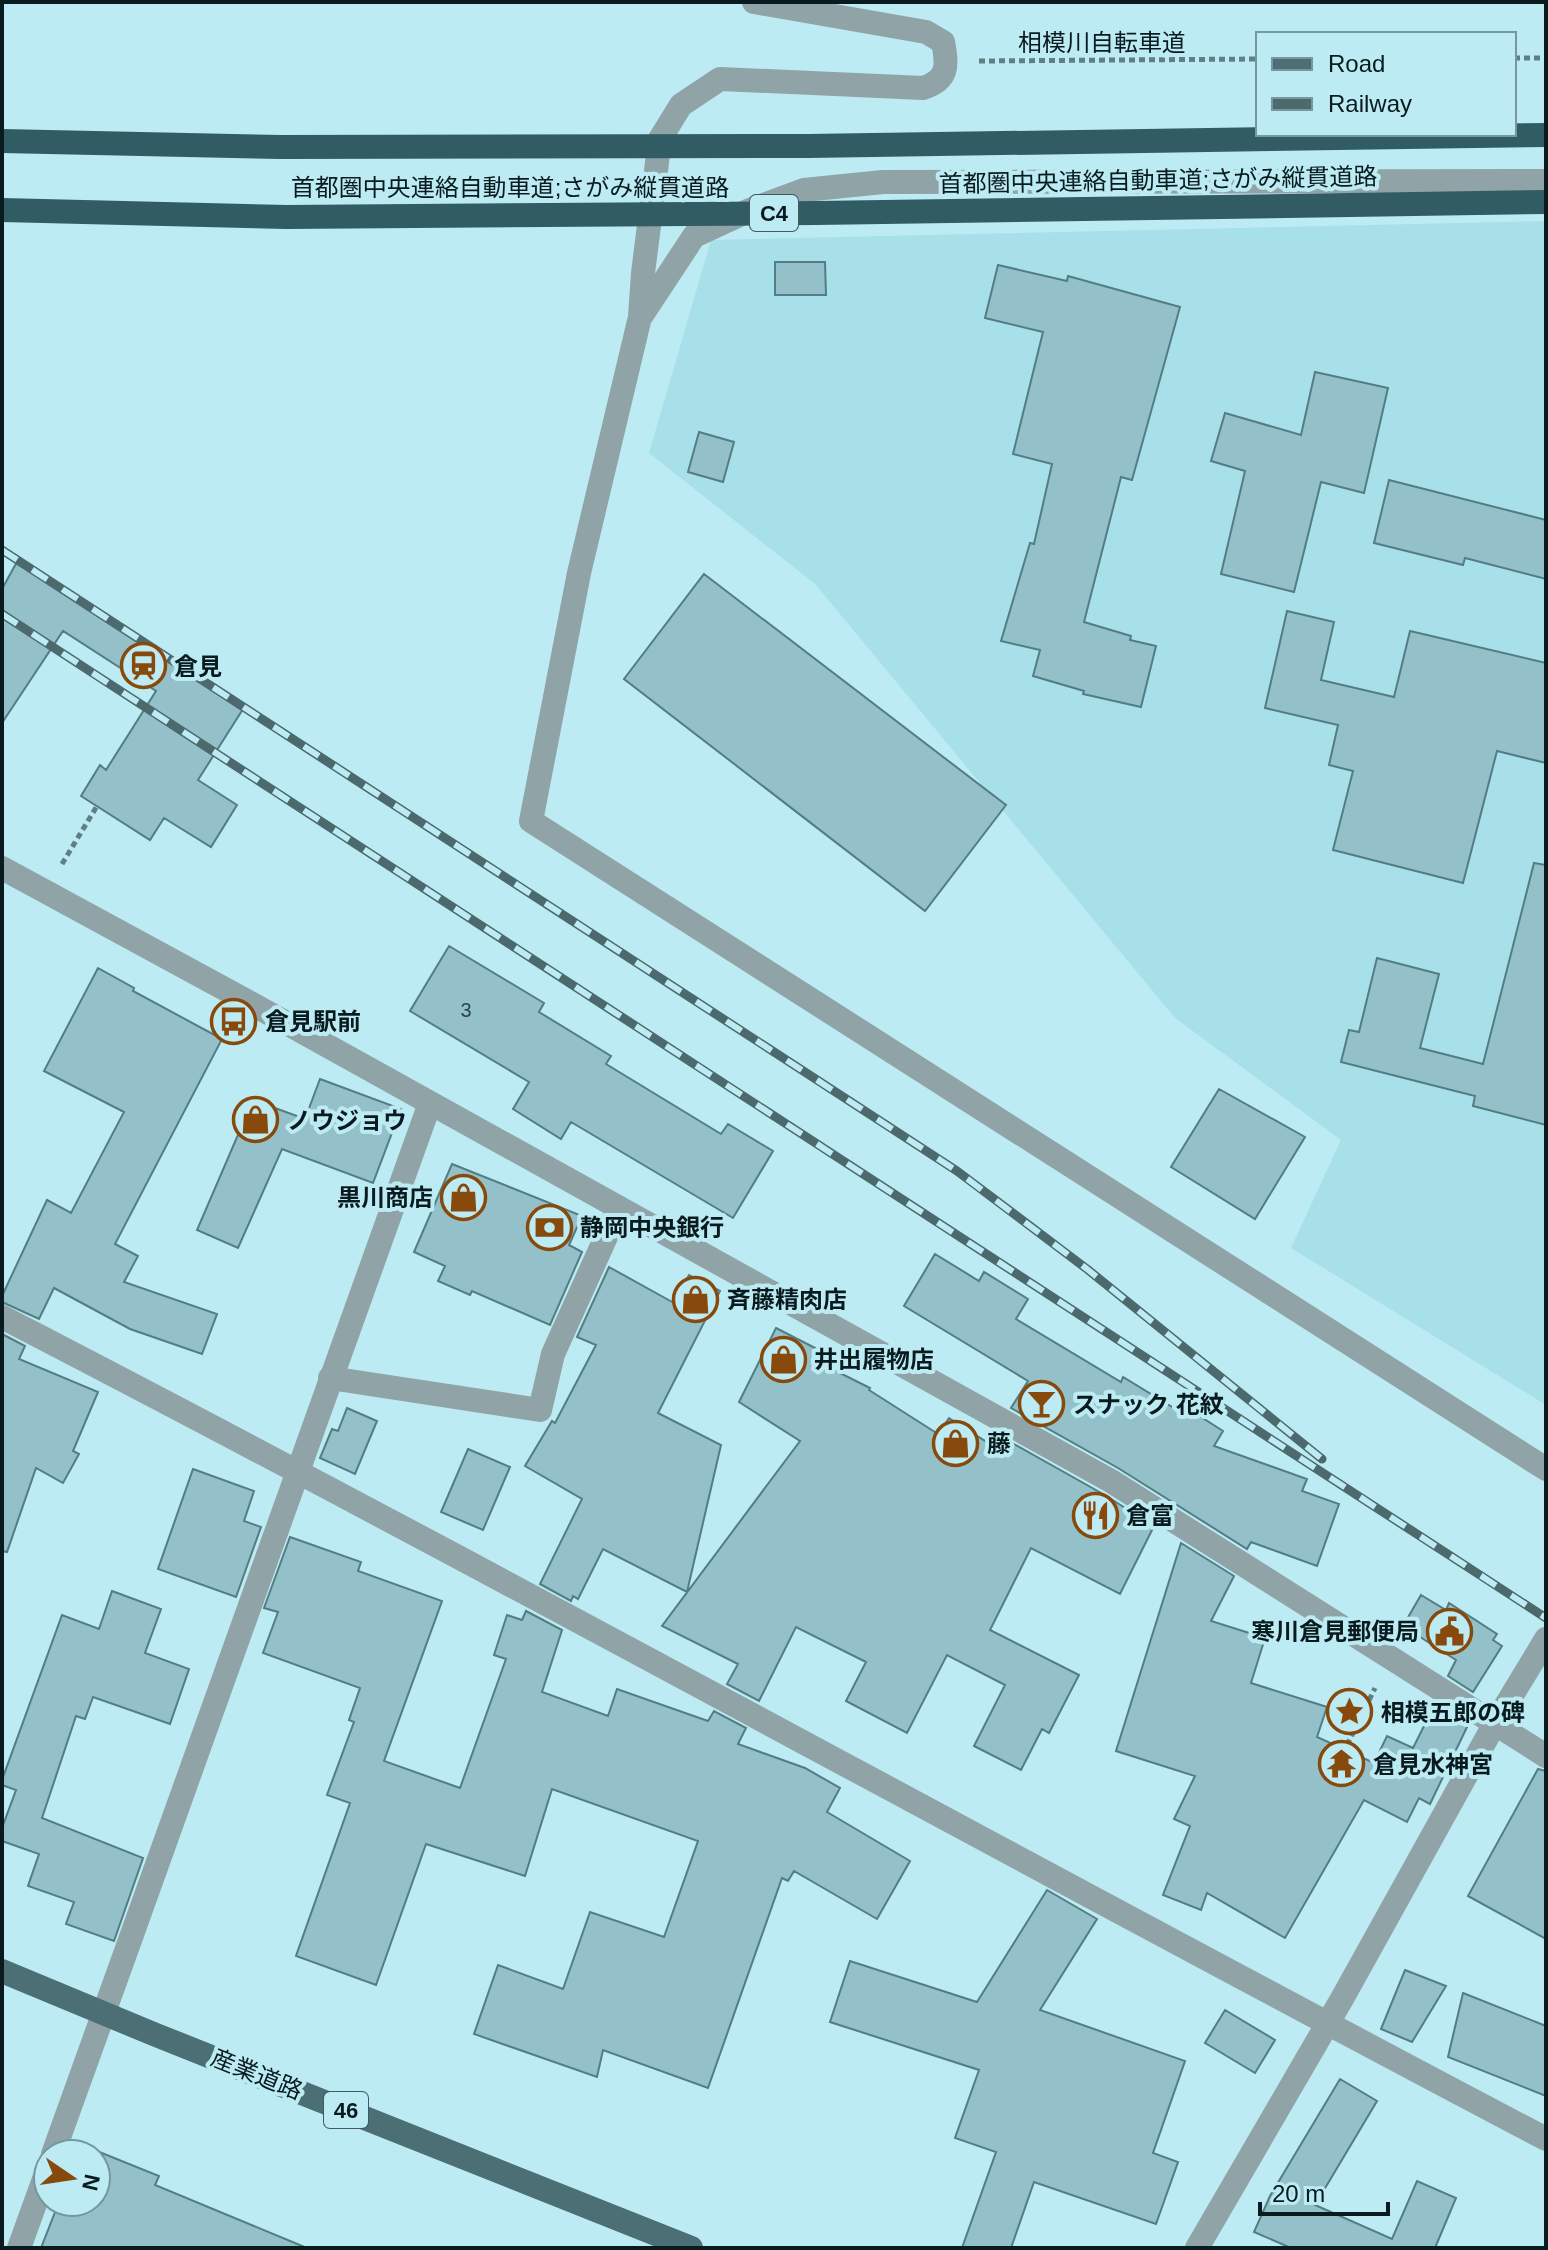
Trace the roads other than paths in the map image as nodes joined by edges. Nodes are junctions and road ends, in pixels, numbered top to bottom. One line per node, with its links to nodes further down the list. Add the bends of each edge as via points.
1 (754, 2): 9 (street, via 926,32 943,42 944,74 923,88 720,79 681,105 660,139)
2 (1516, 135): 3 (highway, 首都圏中央連絡自動車道;さがみ縦貫道路, bridge)
3 (1546, 135)
4 (1483, 136): 5 (highway, 首都圏中央連絡自動車道;さがみ縦貫道路, bridge, via 792,147)
5 (2, 141)
6 (1546, 181): 9 (street, via 883,182 804,190 694,236)
7 (1546, 202): 8 (highway, 首都圏中央連絡自動車道;さがみ縦貫道路 / C4, bridge, via 302,217)
8 (2, 210)
9 (640, 317): 16 (street, via 579,573 531,821)
10 (2, 868): 11 (street)
11 (430, 1103): 12 (street); 14 (street)
12 (619, 1208): 14 (street, via 553,1354 540,1410); 18 (street, via 1111,1481)
13 (2, 1317): 15 (street)
14 (330, 1378): 15 (street)
15 (296, 1469): 21 (street); 22 (street)
16 (1546, 1469)
17 (1546, 1639): 18 (street)
18 (1494, 1725): 19 (street); 22 (street)
19 (1546, 1756)
20 (2, 1971): 21 (main road, 産業道路 / 46)
21 (105, 2014): 23 (street); 27 (main road, 産業道路 / 46)
22 (1327, 2025): 24 (street); 28 (street)
23 (59, 2138)
24 (1546, 2139)
25 (32, 2212): 26 (street)
26 (19, 2248)
27 (691, 2248)
28 (1197, 2248)

